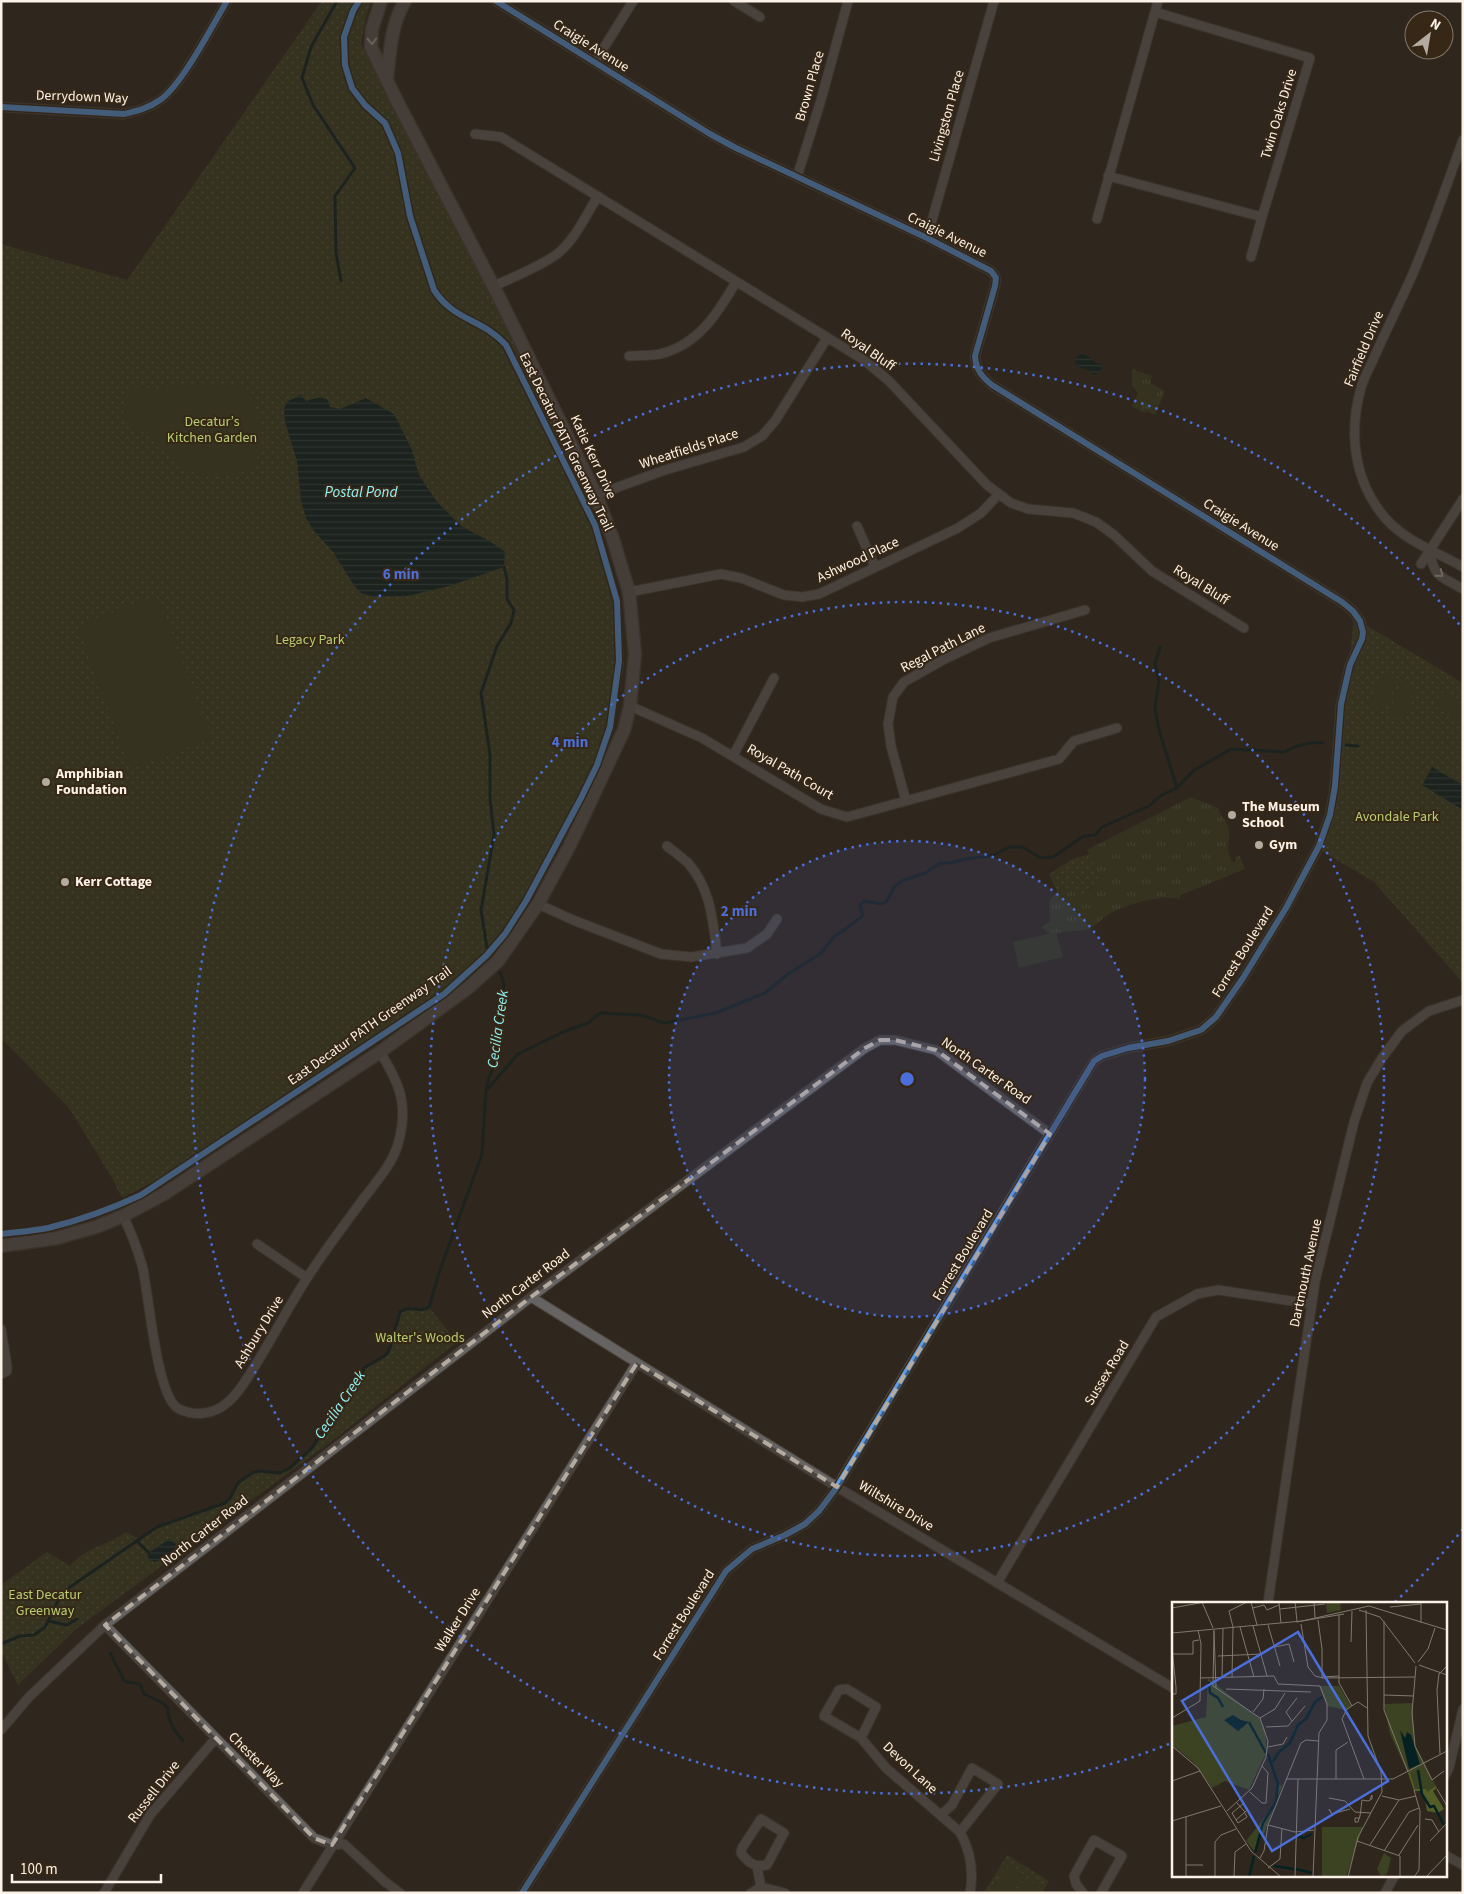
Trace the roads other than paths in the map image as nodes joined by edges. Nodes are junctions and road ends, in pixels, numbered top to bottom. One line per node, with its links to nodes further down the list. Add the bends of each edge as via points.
1 (227, 1): 14 (street, Derrydown Way, via 181,77 162,99 144,109 124,114)
2 (381, 1): 13 (street, Katie Kerr Drive, one-way to 13, via 372,29 372,46)
3 (404, 1): 13 (street, via 393,35)
4 (633, 1): 12 (street)
5 (734, 1): 11 (street)
6 (848, 1): 18 (street, Brown Place)
7 (994, 1): 22 (street, Livingston Place)
8 (1158, 1): 10 (street)
9 (502, 3): 12 (street, Craigie Avenue)
10 (1155, 12): 17 (street); 20 (street, Twin Oaks Drive, via 1310,58)
11 (760, 17)
12 (595, 62): 18 (street, Craigie Avenue, via 710,134)
13 (387, 78): 25 (street, Katie Kerr Drive)
14 (1, 107)
15 (475, 134): 19 (street, Royal Bluff, via 501,137)
16 (1463, 140): 32 (street, Fairfield Drive, via 1413,272 1361,387 1354,422 1358,469 1373,501 1401,533)
17 (1108, 176): 20 (street); 21 (street)
18 (797, 177): 22 (street, Craigie Avenue)
19 (598, 196): 24 (street, Royal Bluff); 25 (street, via 571,239 558,253)
20 (1262, 217): 23 (street, Twin Oaks Drive)
21 (1097, 219)
22 (927, 238): 40 (street, Craigie Avenue, via 983,266 996,278 975,356 981,376 1342,602 1360,621)
23 (1251, 257)
24 (736, 282): 26 (street, Royal Bluff); 27 (street, via 704,330 683,346 660,354)
25 (494, 286): 28 (street, Katie Kerr Drive)
26 (827, 338): 28 (street, Wheatfields Place, via 776,421 762,436 744,447); 29 (street, Royal Bluff, via 864,360 889,381)
27 (629, 356)
28 (596, 495): 37 (street, Katie Kerr Drive)
29 (998, 495): 35 (street, Ashwood Place, via 981,513 958,528); 39 (street, Royal Bluff, via 1028,509 1073,513 1096,522 1152,571)
30 (1463, 499): 32 (street)
31 (858, 526): 35 (street)
32 (1430, 550): 33 (street); 34 (street, Fairfield Drive); 36 (street, one-way to 36, via 1436,574)
33 (1421, 564)
34 (1463, 567)
35 (875, 568): 37 (street, Ashwood Place, via 818,594 802,597 784,596 741,578 721,574)
36 (1463, 589)
37 (629, 592): 42 (street, Katie Kerr Drive, via 635,654)
38 (1085, 610): 45 (street, Regal Path Lane, via 989,638 904,682 892,697 888,724)
39 (1244, 628)
40 (1363, 632): 52 (street, Forrest Boulevard, via 1342,697 1335,786 1325,832 1286,908 1243,978 1216,1017 1201,1030 1168,1041 1128,1048 1094,1061)
41 (774, 678): 44 (street)
42 (630, 706): 44 (street, Royal Path Court, via 702,738); 47 (street, Katie Kerr Drive, via 624,730 570,845)
43 (1117, 728): 45 (street, Royal Path Court, via 1074,741 1059,759)
44 (732, 756): 45 (street, Royal Path Court, via 822,808 847,817)
45 (906, 801)
46 (667, 846): 49 (street, via 688,863 704,886 712,910)
47 (538, 904): 49 (street, via 661,954 691,957); 51 (street, Katie Kerr Drive, via 492,966 468,988)
48 (777, 919): 49 (street, via 767,934 747,948)
49 (717, 954)
50 (1463, 1000): 58 (street, Dartmouth Avenue, via 1429,1011 1402,1031 1368,1083 1354,1122)
51 (380, 1052): 53 (street, Katie Kerr Drive, via 164,1194); 56 (street, Ashbury Drive, via 393,1072 402,1096 403,1120 398,1146)
52 (1050, 1134): 57 (street, North Carter Road, via 936,1050 895,1040 880,1040); 62 (street, Forrest Boulevard)
53 (123, 1216): 55 (street, Katie Kerr Drive, via 57,1238); 56 (street, Ashbury Drive, via 142,1266 165,1391 177,1408 198,1414 213,1411 227,1403 246,1381)
54 (257, 1244): 56 (street)
55 (1, 1246)
56 (307, 1278)
57 (531, 1297): 60 (street, Wiltshire Drive); 65 (street, North Carter Road)
58 (1312, 1304): 63 (street, Sussex Road, via 1218,1290 1197,1294 1156,1317); 64 (street, Dartmouth Avenue)
59 (1, 1329): 61 (street, via 7,1371)
60 (637, 1363): 62 (street, Wiltshire Drive); 74 (street, Walker Drive)
61 (1, 1374)
62 (837, 1487): 63 (street, Wiltshire Drive); 83 (street, Forrest Boulevard, via 805,1524 752,1549 726,1571)
63 (997, 1583): 66 (street, Wiltshire Drive)
64 (1268, 1602)
65 (105, 1625): 68 (street, North Carter Road, via 29,1697); 69 (street, Chester Way)
66 (1172, 1687)
67 (1463, 1709): 71 (street)
68 (1, 1730)
69 (216, 1738): 74 (street, Chester Way, via 314,1838); 80 (street, Russell Drive, via 150,1815)
70 (861, 1738): 70 (street, Devon Lane, via 824,1716 840,1690 847,1689 876,1707); 72 (street, Devon Lane, via 886,1768)
71 (1446, 1773)
72 (941, 1815): 73 (street, Devon Lane); 73 (street, Devon Lane, via 952,1805 972,1768 998,1784)
73 (960, 1832): 86 (street, Devon Lane, via 970,1857)
74 (332, 1845): 81 (street, Walker Drive); 82 (street, Chester Way, via 344,1844)
75 (1446, 1856): 76 (street)
76 (1463, 1865)
77 (757, 1867): 77 (street, via 741,1854 760,1819 784,1833 767,1865); 79 (street)
78 (1394, 1876): 89 (street)
79 (761, 1887): 84 (street); 85 (street)
80 (104, 1893)
81 (303, 1893)
82 (400, 1893)
83 (522, 1893)
84 (750, 1893)
85 (785, 1893)
86 (970, 1893)
87 (1083, 1893): 88 (street, via 1074,1876 1094,1840 1122,1856)
88 (1101, 1893)
89 (1385, 1893)

